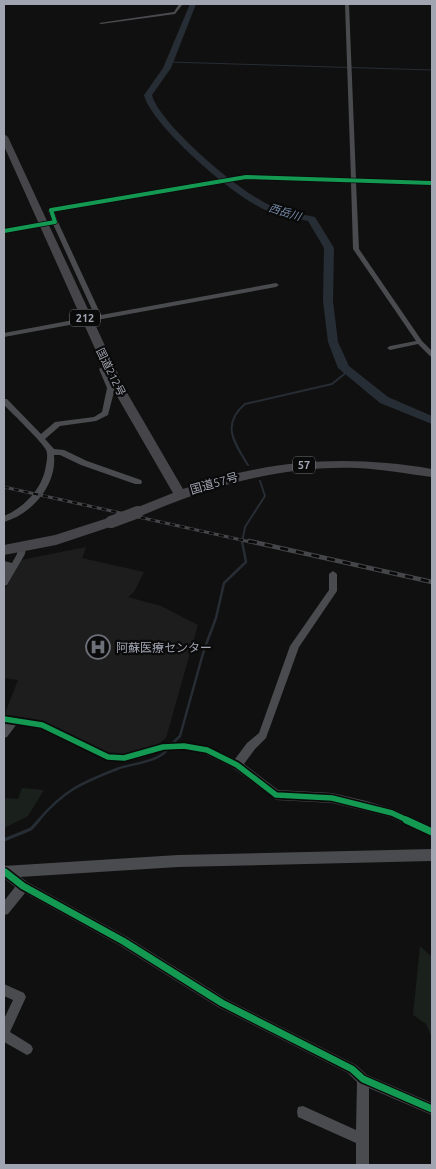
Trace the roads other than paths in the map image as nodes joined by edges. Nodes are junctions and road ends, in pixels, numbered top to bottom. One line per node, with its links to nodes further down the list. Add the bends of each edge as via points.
1 (181, 4): 3 (street, via 175,13)
2 (347, 4): 5 (street)
3 (101, 23)
4 (4, 137): 8 (highway, 国道212号 / 212)
5 (354, 181): 6 (street); 7 (street, via 230,179 51,210); 14 (street, via 356,249)
6 (432, 184)
7 (55, 222): 8 (street); 11 (street)
8 (43, 224): 9 (street); 12 (highway, 国道212号 / 212)
9 (4, 231)
10 (276, 284): 11 (street)
11 (99, 318): 12 (street)
12 (86, 320): 13 (street); 17 (highway, 国道212号 / 212)
13 (4, 335)
14 (420, 342): 15 (street); 16 (street)
15 (390, 348)
16 (432, 355)
17 (108, 367): 19 (street, via 103,369 111,388 105,413 96,419 58,424); 23 (highway, 国道212号 / 212)
18 (4, 401): 19 (street)
19 (41, 438): 20 (street)
20 (51, 452): 22 (street, via 61,452); 24 (street, via 51,467 32,502)
21 (432, 472): 23 (highway, 国道57号 / 57, via 364,464 289,466 231,477)
22 (138, 482)
23 (179, 494): 25 (highway, 国道57号 / 57, bridge, via 110,522 56,540)
24 (4, 519)
25 (22, 547): 26 (highway, 国道57号 / 57); 30 (street)
26 (4, 550)
27 (4, 564): 28 (street, via 8,564)
28 (4, 571)
29 (333, 574): 33 (street, via 333,591 295,646 263,735)
30 (4, 584)
31 (9, 720): 32 (street); 33 (street, via 42,725 108,757 124,758 162,747 184,746 207,750)
32 (4, 734)
33 (237, 765): 34 (street, via 276,795 332,798 366,806 392,813)
34 (432, 832)
35 (432, 855): 36 (street, via 178,862)
36 (4, 872): 37 (street)
37 (23, 886): 38 (street); 42 (street, via 123,941 222,1002 352,1069)
38 (4, 910)
39 (4, 990): 40 (street, via 20,997)
40 (4, 1033): 41 (street)
41 (27, 1050)
42 (364, 1079): 43 (street); 45 (street)
43 (432, 1109)
44 (303, 1112): 45 (street)
45 (363, 1140): 46 (street)
46 (362, 1165)

